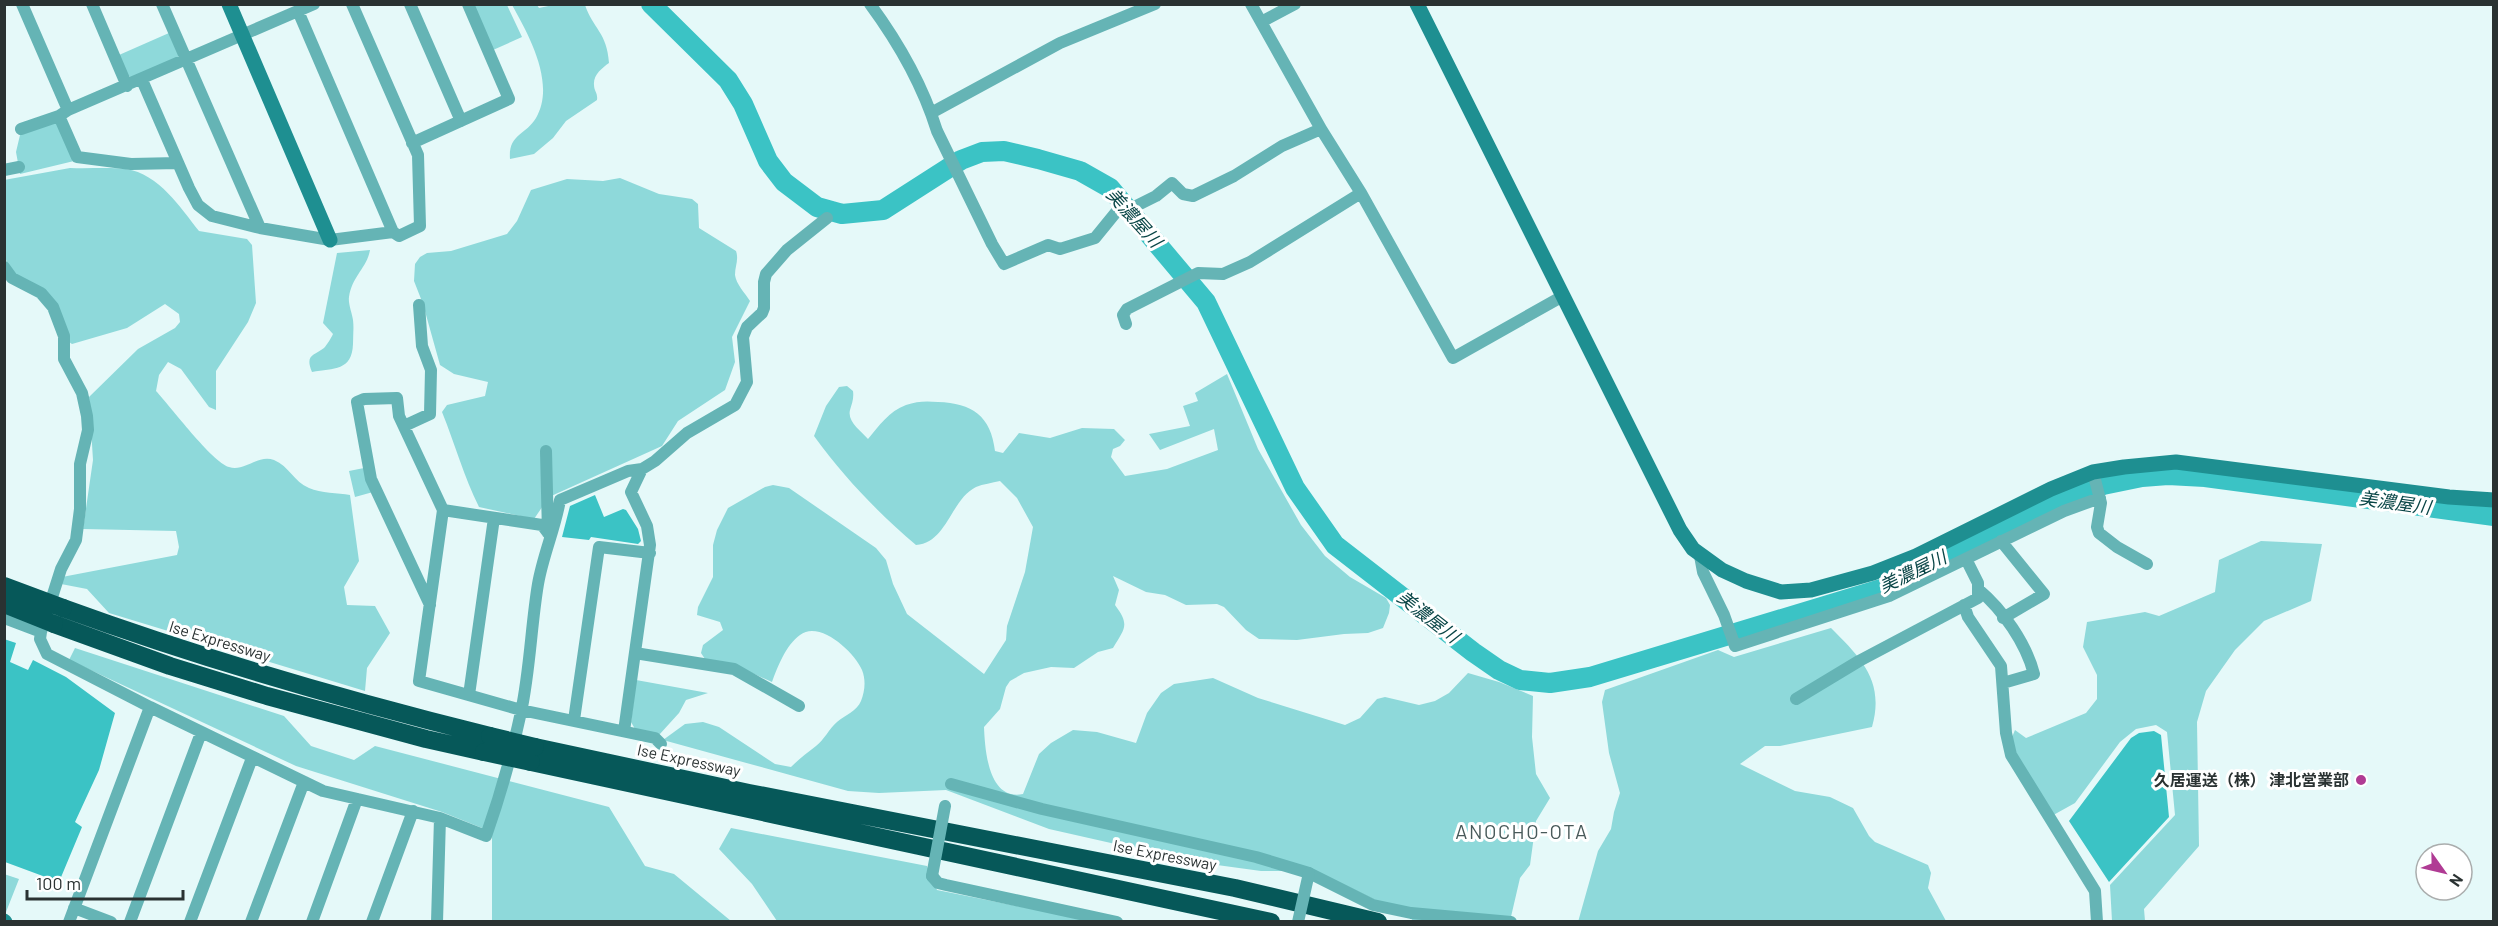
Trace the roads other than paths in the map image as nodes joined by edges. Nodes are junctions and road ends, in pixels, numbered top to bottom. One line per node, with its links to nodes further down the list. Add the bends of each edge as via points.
1 (22, 4): 20 (street)
2 (92, 4): 19 (street)
3 (162, 4): 17 (street)
4 (229, 4): 16 (street)
5 (314, 4): 14 (street)
6 (352, 4): 25 (street)
7 (410, 4): 22 (street)
8 (468, 4): 22 (street, via 509,99)
9 (870, 4): 21 (street, via 893,37)
10 (1155, 4): 21 (street, via 1060,42)
11 (1251, 4): 15 (street)
12 (1296, 4): 15 (street)
13 (1417, 4): 37 (street)
14 (298, 11): 16 (street); 34 (street)
15 (1261, 22): 24 (street)
16 (242, 36): 17 (street); 35 (street)
17 (186, 61): 18 (street); 33 (street)
18 (142, 80): 19 (street); 26 (street)
19 (127, 86): 20 (street)
20 (64, 113): 23 (street); 26 (street, via 77,156 130,164)
21 (932, 113): 31 (street, via 937,131 1004,264 1048,245 1060,249 1095,238)
22 (461, 121): 25 (street)
23 (21, 129)
24 (1321, 129): 29 (street); 30 (street, via 1282,146 1193,196 1183,194 1172,183)
25 (412, 143): 34 (street, via 420,162 420,226 399,236)
26 (178, 163): 33 (street, via 204,211 225,221)
27 (19, 167): 28 (street)
28 (4, 170)
29 (1362, 193): 37 (street, via 1453,358); 39 (street, via 1250,262 1223,274 1198,273 1126,309)
30 (1136, 206)
31 (1121, 210)
32 (827, 218): 42 (street, via 787,250 766,274 764,308 743,337 747,382 739,401 687,433)
33 (260, 228): 35 (street)
34 (393, 232): 35 (street)
35 (330, 240)
36 (4, 267): 61 (street, via 12,278 41,293 53,307 64,336 64,359 82,393 87,416 76,540 61,569)
37 (1563, 296): 51 (street, via 1680,530)
38 (419, 305): 40 (street, via 422,346 431,370 430,414)
39 (1126, 324)
40 (404, 426): 46 (street); 57 (street, via 397,398 357,402 371,479)
41 (546, 451): 48 (street)
42 (642, 469): 48 (street, via 628,471 560,500 555,527); 50 (street, via 631,492 649,534)
43 (2093, 474): 44 (street); 45 (street, via 2176,462); 51 (street, via 2051,489 1916,556 1811,590 1781,592 1746,581)
44 (2099, 497): 49 (street); 53 (street, via 2097,527 2101,536)
45 (2493, 500)
46 (443, 510): 47 (street); 57 (street)
47 (494, 518): 48 (street, via 542,525); 64 (street)
48 (548, 536): 68 (street)
49 (2001, 541): 52 (street); 60 (street, via 2044,594)
50 (650, 553): 62 (street); 69 (street, via 599,547)
51 (1700, 556): 52 (street, via 1703,572 1735,646 1888,596)
52 (1966, 560): 55 (street)
53 (2146, 564)
54 (4, 586): 72 (highway, Ise Expressway, bridge, via 176,649)
55 (1978, 589): 58 (street, via 1978,598); 60 (street)
56 (4, 604): 61 (highway, Ise Expressway, bridge)
57 (430, 605): 64 (street, via 419,681)
58 (1964, 605): 63 (street, via 2001,666); 65 (street)
59 (4, 618): 61 (street)
60 (2003, 618): 63 (street, via 2030,658 2034,674)
61 (48, 628): 67 (street, via 40,639 47,654); 72 (highway, Ise Expressway, via 256,693 426,739)
62 (635, 653): 66 (street, via 734,669); 70 (street)
63 (2003, 683): 97 (street, via 2010,755 2095,891)
64 (469, 695): 68 (street)
65 (1796, 699)
66 (799, 706)
67 (150, 707): 71 (street); 83 (street)
68 (521, 710): 69 (street); 81 (street, via 486,836)
69 (574, 720): 70 (street)
70 (624, 731): 73 (street, via 655,738)
71 (201, 733): 75 (street); 86 (street)
72 (487, 744): 74 (highway, Ise Expressway, bridge)
73 (661, 744)
74 (533, 754): 93 (highway, Ise Expressway); 95 (highway, Ise Expressway, via 1235,888)
75 (252, 758): 76 (street); 87 (street)
76 (304, 782): 78 (street); 88 (street)
77 (951, 784): 82 (street)
78 (357, 799): 80 (street); 89 (street)
79 (945, 806): 92 (street, bridge, via 932,876 938,883)
80 (413, 811): 81 (street); 90 (street)
81 (440, 818): 91 (street)
82 (1309, 873): 94 (street, bridge); 96 (street, via 1373,904 1411,913)
83 (74, 908): 84 (street); 85 (street)
84 (69, 921)
85 (111, 921)
86 (130, 921)
87 (190, 921)
88 (251, 921)
89 (312, 921)
90 (372, 921)
91 (437, 921)
92 (1117, 921)
93 (1271, 921)
94 (1298, 921)
95 (1378, 921)
96 (1511, 921)
97 (2097, 921)

